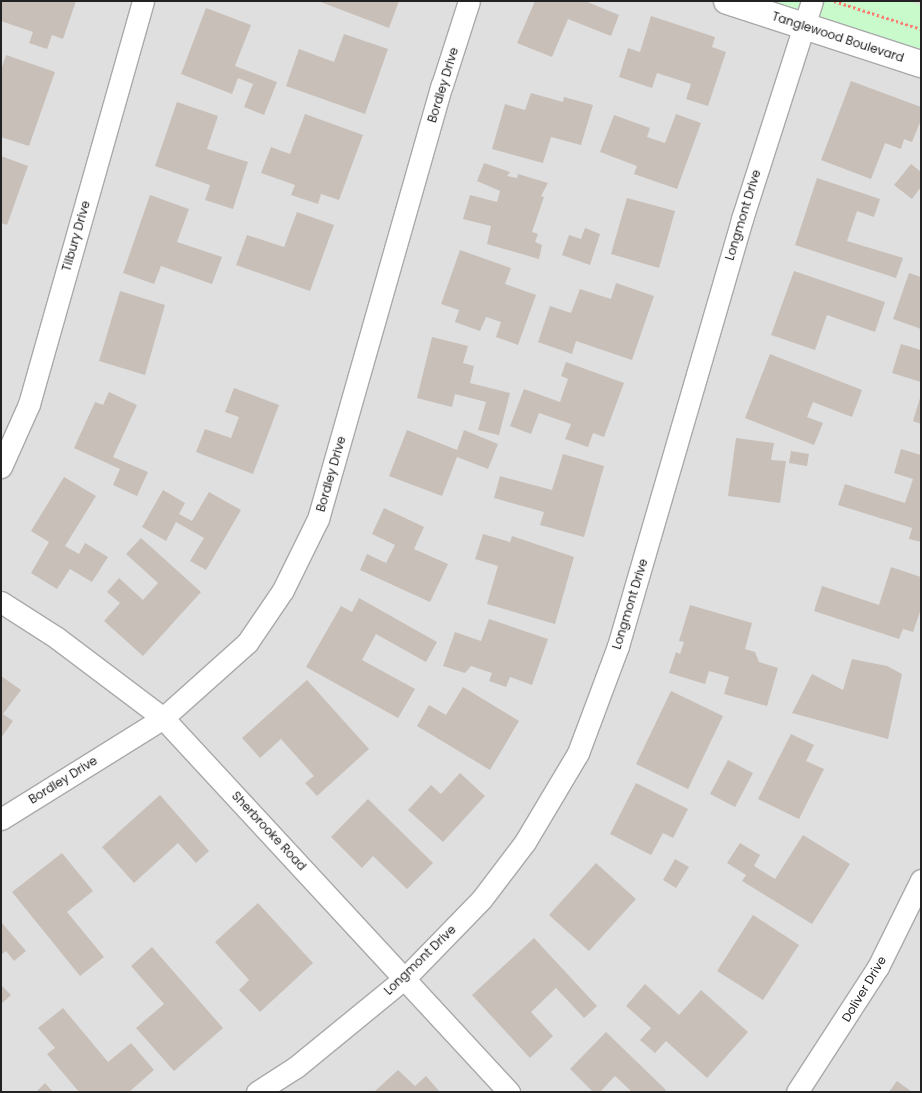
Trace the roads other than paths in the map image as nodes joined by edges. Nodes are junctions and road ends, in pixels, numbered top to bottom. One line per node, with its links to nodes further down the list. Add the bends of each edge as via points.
1 (143, 1): 7 (street, Tilbury Drive, via 29,404)
2 (469, 1): 9 (street, Bordley Drive, via 318,519 283,590 247,643)
3 (727, 1): 5 (street, Tanglewood Boulevard)
4 (812, 1): 5 (street, Longmont Drive)
5 (802, 25): 6 (street, Tanglewood Boulevard); 12 (street, Longmont Drive, via 618,646 578,753 525,842 481,900)
6 (921, 64)
7 (1, 467)
8 (1, 602): 9 (street, Sherbrooke Road, via 56,638)
9 (163, 718): 10 (street, Bordley Drive); 12 (street, Sherbrooke Road)
10 (1, 819)
11 (921, 880): 15 (street, Doliver Drive, via 878,967)
12 (406, 977): 13 (street, Longmont Drive, via 296,1067); 14 (street, Sherbrooke Road)
13 (257, 1092)
14 (509, 1092)
15 (797, 1092)

